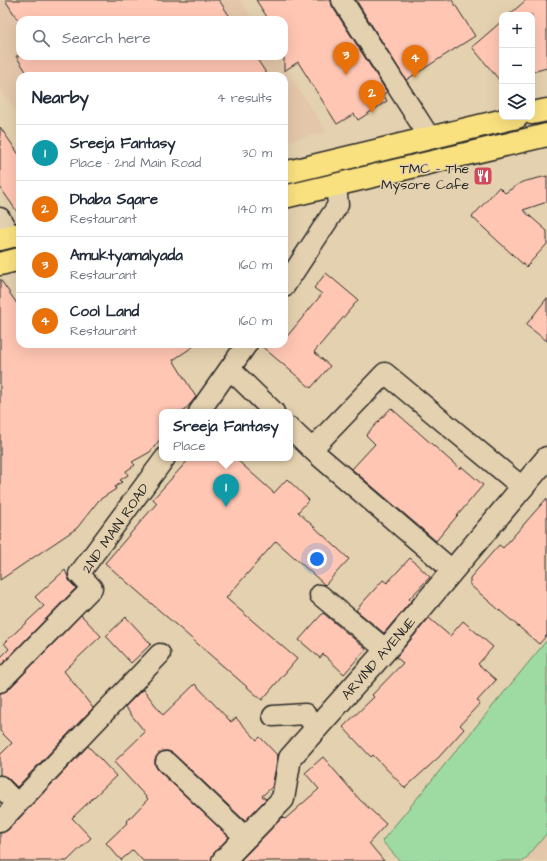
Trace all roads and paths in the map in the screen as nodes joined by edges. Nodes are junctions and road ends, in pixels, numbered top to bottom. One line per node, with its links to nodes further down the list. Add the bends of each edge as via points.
1 (342, 0): 6 (street)
2 (547, 110): 3 (main road)
3 (535, 112)
4 (505, 120): 6 (main road)
5 (547, 135): 8 (main road)
6 (430, 138): 7 (main road)
7 (288, 172)
8 (336, 185): 9 (main road); 12 (street, via 338,205)
9 (288, 196)
10 (16, 260): 11 (main road)
11 (0, 264)
12 (288, 281)
13 (244, 348): 14 (street)
14 (230, 369): 15 (street); 16 (street)
15 (201, 409)
16 (271, 409)
17 (293, 431): 18 (street)
18 (312, 449): 21 (street, via 385,373); 22 (street)
19 (547, 458): 21 (street, ARVIND AVENUE)
20 (163, 461): 26 (street, 2ND MAIN ROAD, via 79,574 92,588)
21 (522, 488): 22 (street, ARVIND AVENUE)
22 (453, 571): 24 (street, ARVIND AVENUE)
23 (320, 595): 24 (street)
24 (386, 650): 28 (street, ARVIND AVENUE)
25 (160, 654): 31 (street)
26 (0, 682)
27 (273, 716): 28 (street, via 304,714)
28 (317, 728): 33 (street, ARVIND AVENUE, via 290,758 283,799)
29 (166, 762): 33 (street)
30 (0, 786): 31 (street)
31 (17, 804): 32 (street)
32 (0, 822)
33 (246, 838): 34 (street, ARVIND AVENUE)
34 (223, 861)

